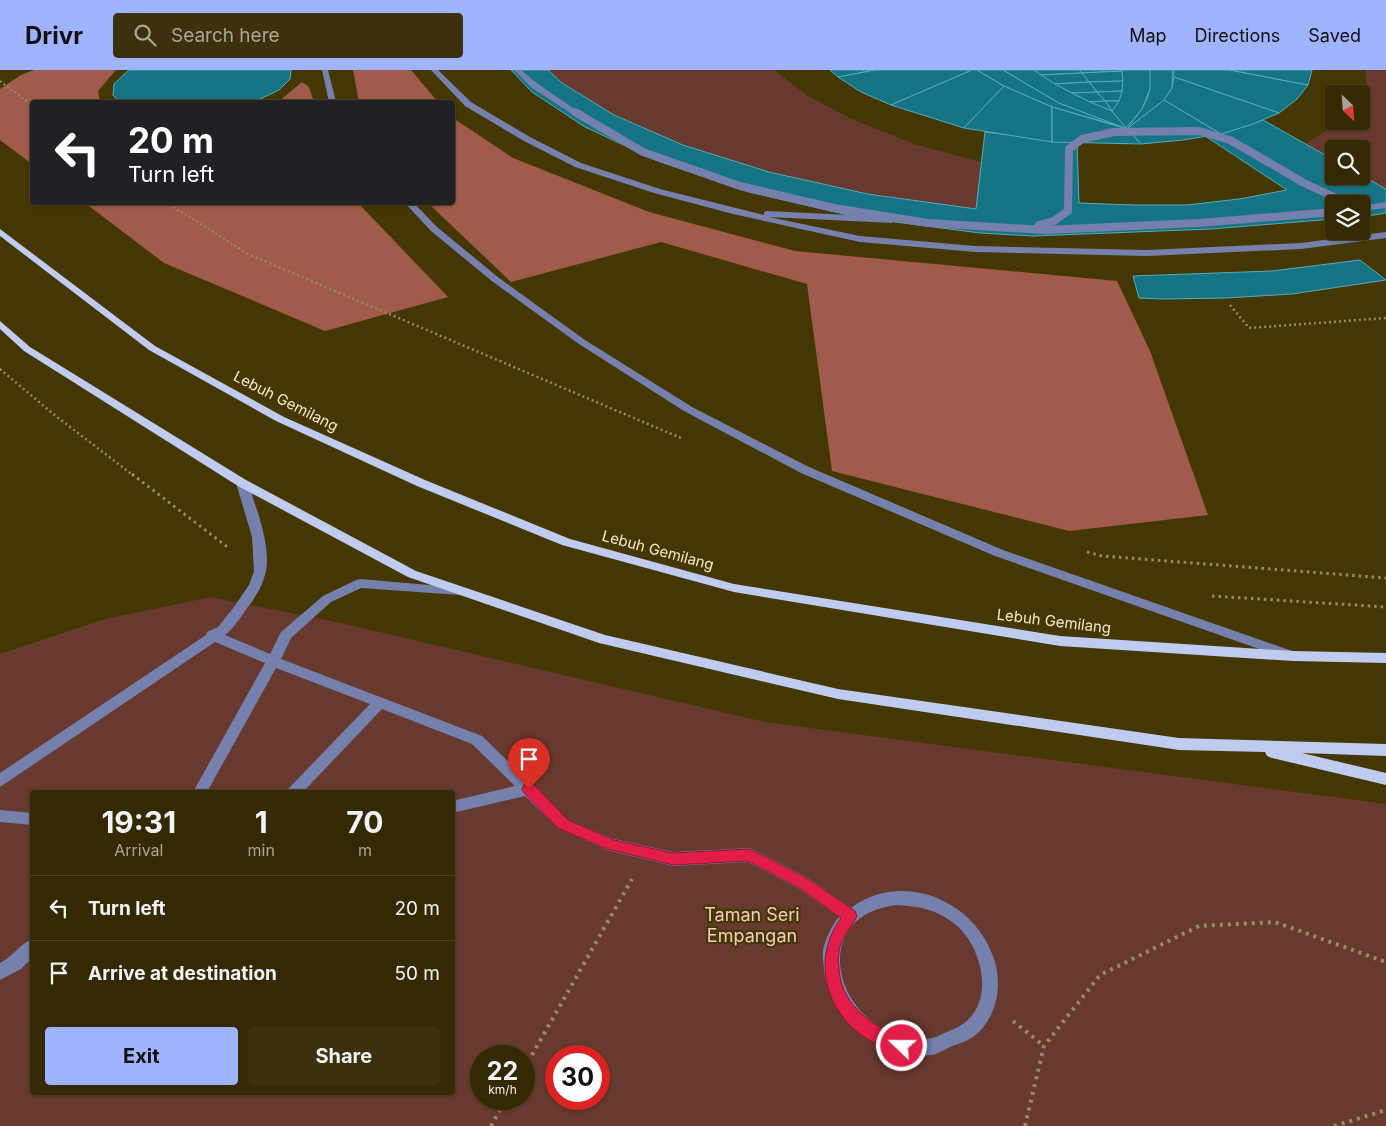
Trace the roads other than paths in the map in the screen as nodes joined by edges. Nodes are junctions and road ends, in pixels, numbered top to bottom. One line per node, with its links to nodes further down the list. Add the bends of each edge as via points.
1 (325, 70): 4 (street)
2 (434, 70): 13 (street, via 468,104 578,165 657,192)
3 (517, 70): 16 (street, bridge, via 574,112 652,156 742,186 848,211 966,227)
4 (332, 100)
5 (1328, 195): 16 (street, bridge, via 1230,140 1199,131 1114,132 1082,138 1070,149 1068,211 1054,221)
6 (411, 205): 23 (street, via 434,229 496,280 582,342 688,409 805,470 999,553)
7 (1386, 205): 9 (street)
8 (1370, 206): 9 (street)
9 (1374, 207): 10 (street)
10 (1370, 208)
11 (1386, 210): 12 (street)
12 (1370, 211)
13 (736, 212): 14 (street, via 1088,231 1228,224); 18 (street, via 860,239 975,249 1082,253 1201,252 1301,246)
14 (1325, 214)
15 (1325, 214): 16 (street, bridge, via 1200,223)
16 (1023, 230)
17 (0, 232): 23 (main road, Lebuh Gemilang, via 152,348 280,419 421,483 566,542 734,588 1060,642)
18 (1386, 235)
19 (0, 324): 20 (main road, via 27,349)
20 (242, 483): 21 (main road, via 412,574); 22 (street, via 257,533 260,572 236,616 223,630)
21 (462, 591): 25 (street, via 360,583 327,599 286,635); 27 (main road, via 604,640 838,694 1179,744)
22 (212, 635): 25 (street); 30 (street)
23 (1293, 656): 24 (main road, Lebuh Gemilang)
24 (1386, 658)
25 (273, 661): 26 (street); 32 (street)
26 (380, 702): 31 (street, via 477,740); 33 (street)
27 (1247, 746): 28 (main road); 29 (main road)
28 (1386, 750)
29 (1386, 779)
30 (0, 781)
31 (529, 789): 34 (street); 37 (street, via 563,824 612,845 673,859 750,855 803,883)
32 (201, 790)
33 (296, 790)
34 (455, 806)
35 (0, 816): 36 (street)
36 (30, 819)
37 (850, 916): 37 (street, via 871,903 896,898 922,900 948,910 970,928 986,951 992,977 989,1002 976,1025 955,1040 928,1047 902,1046 878,1036 857,1021 841,1002 833,980 831,957 836,936)
38 (30, 948): 39 (street, via 15,964)
39 (0, 972)

